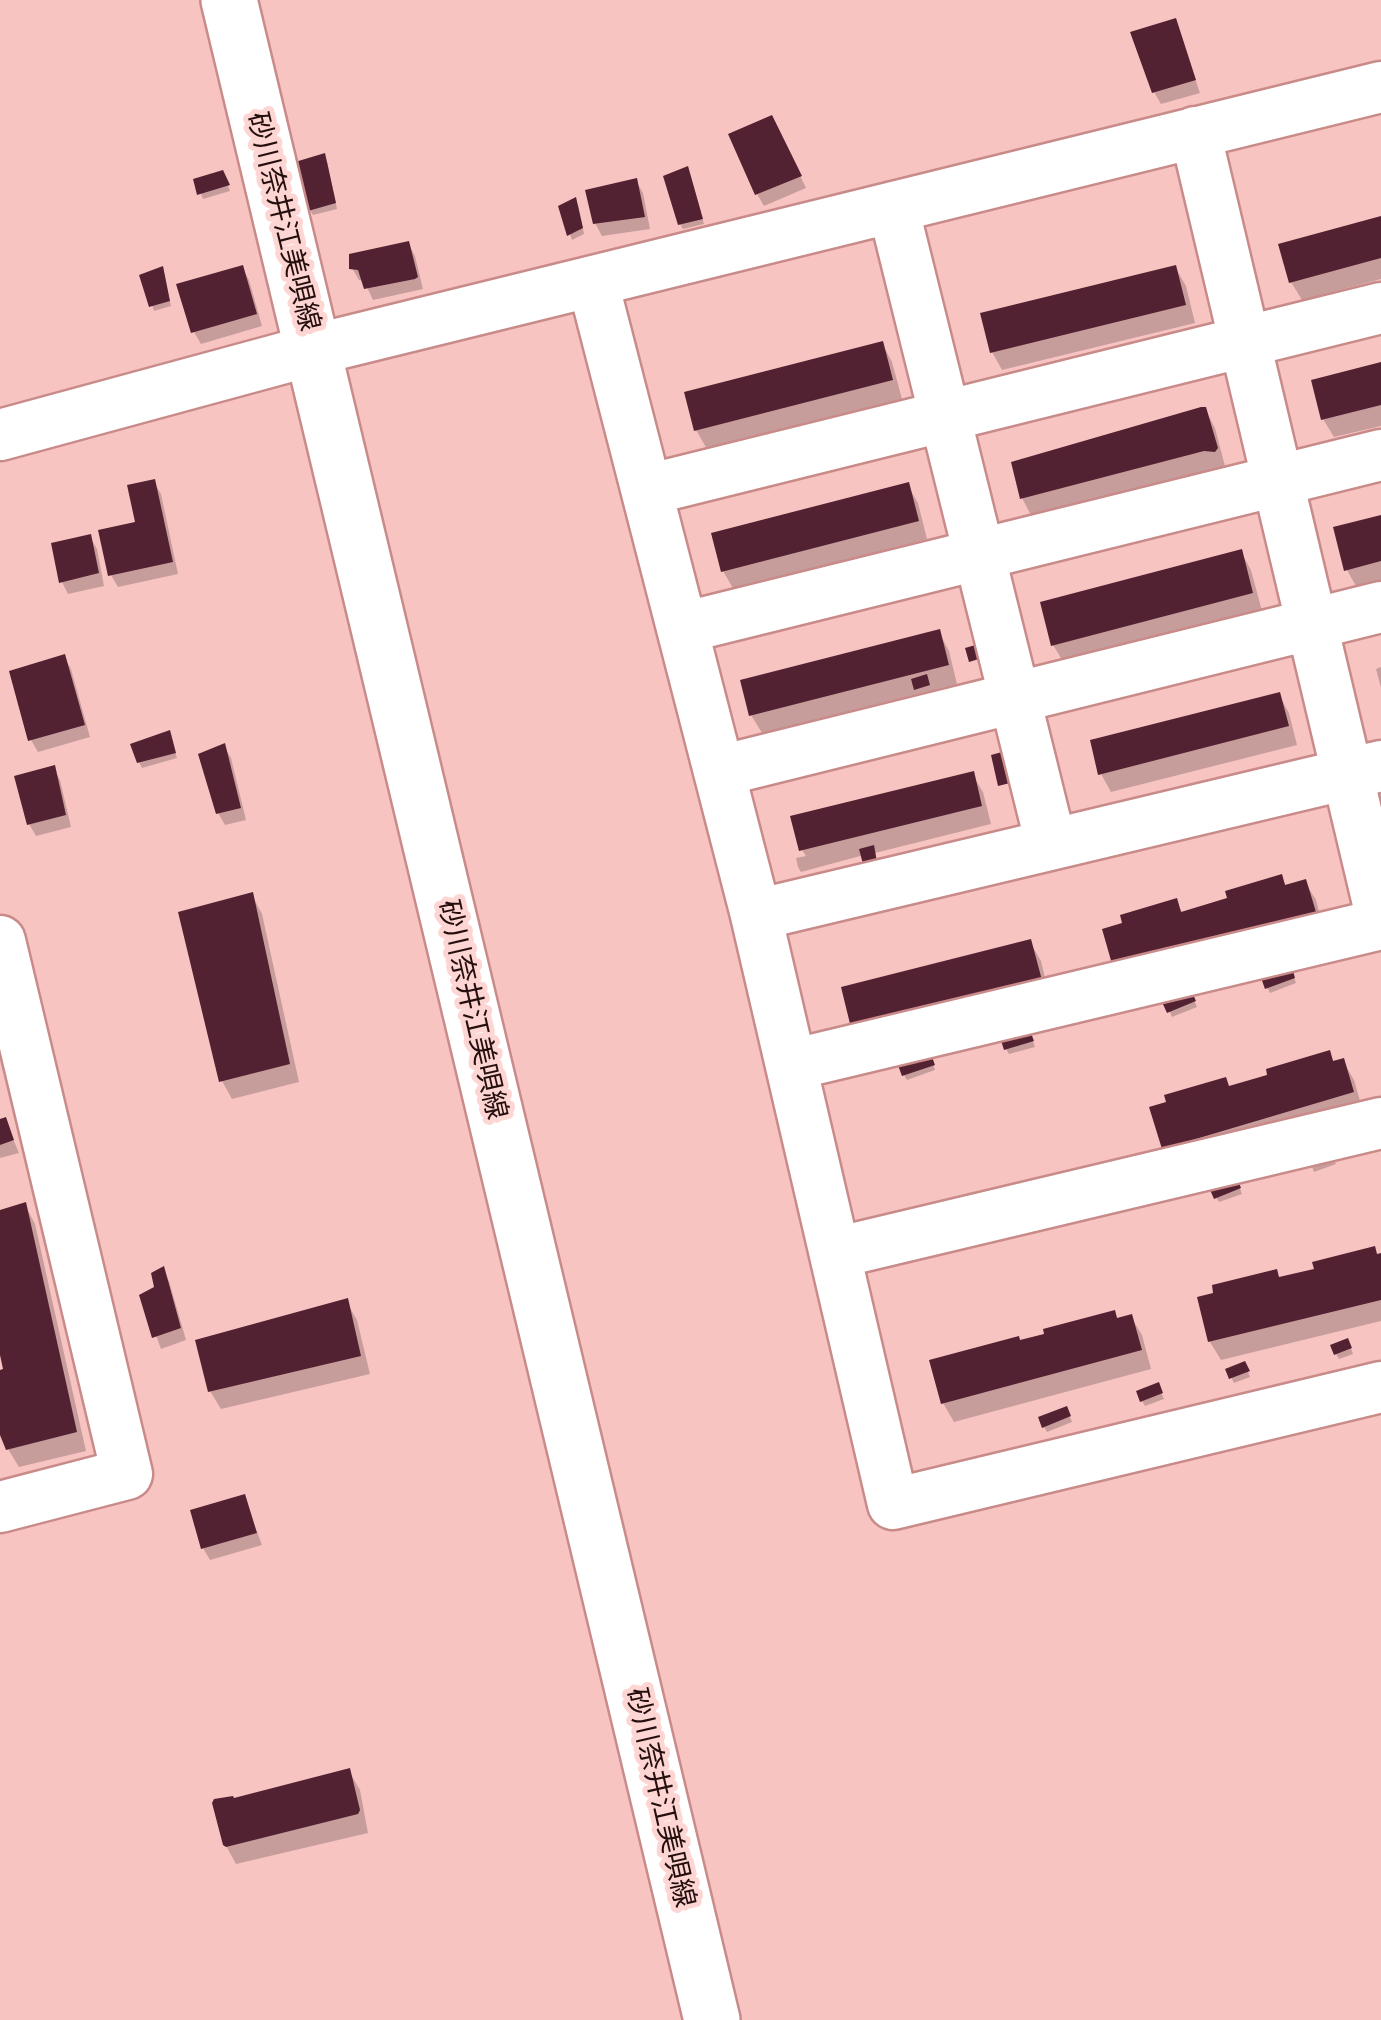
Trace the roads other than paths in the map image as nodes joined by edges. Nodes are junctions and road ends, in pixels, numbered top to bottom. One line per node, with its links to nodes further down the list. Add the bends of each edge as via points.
1 (229, 0): 8 (main road, 砂川奈井江美唄線)
2 (1381, 87): 3 (street)
3 (1195, 132): 4 (street); 7 (street)
4 (893, 206): 5 (street); 9 (street)
5 (593, 283): 8 (street); 13 (street)
6 (1381, 308): 7 (street)
7 (1244, 341): 9 (street); 12 (street)
8 (313, 350): 10 (street); 30 (main road, 砂川奈井江美唄線)
9 (945, 416): 13 (street); 14 (street)
10 (0, 435)
11 (1381, 455): 12 (street)
12 (1277, 481): 14 (street); 16 (street)
13 (647, 490): 17 (street)
14 (980, 554): 17 (street); 18 (street)
15 (1381, 607): 16 (street)
16 (1310, 624): 18 (street); 19 (street)
17 (682, 628): 20 (street)
18 (1015, 700): 20 (street); 21 (street)
19 (1363, 771): 21 (street); 23 (street)
20 (720, 772): 22 (street)
21 (1051, 844): 22 (street)
22 (756, 914): 25 (street)
23 (1381, 920): 25 (street)
24 (0, 941): 29 (street, via 127,1474)
25 (791, 1065): 27 (street)
26 (1381, 1123): 27 (street)
27 (835, 1253): 28 (street, via 893,1504)
28 (1381, 1387)
29 (0, 1507)
30 (712, 2020)

